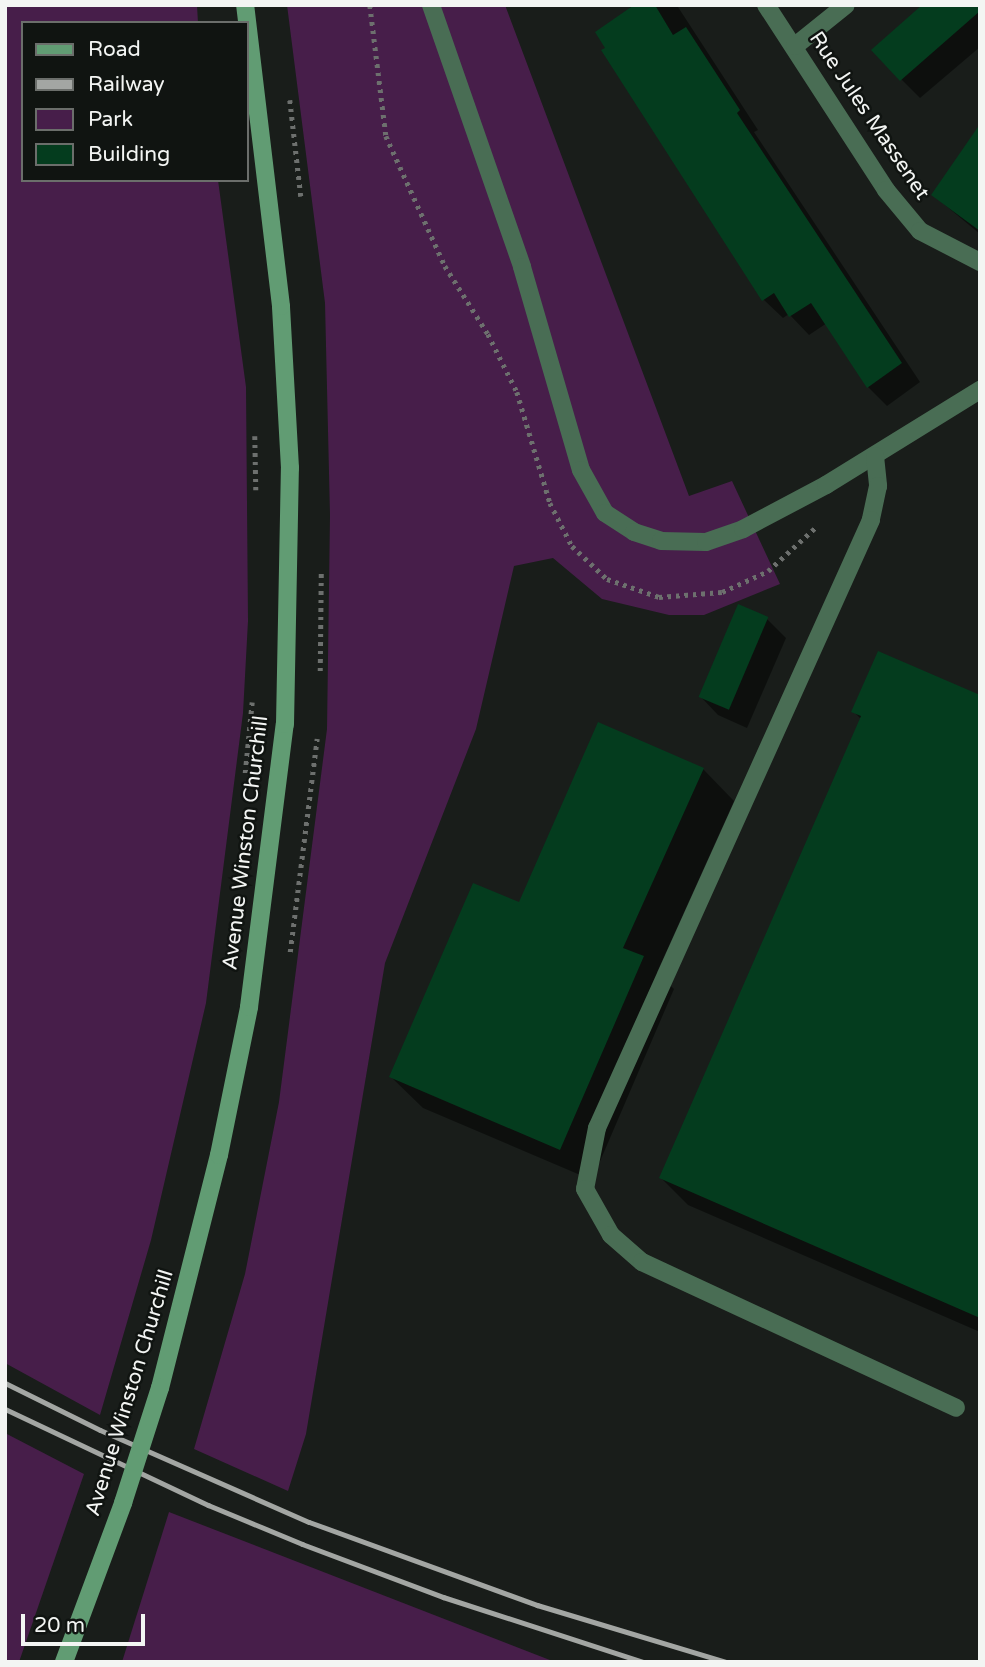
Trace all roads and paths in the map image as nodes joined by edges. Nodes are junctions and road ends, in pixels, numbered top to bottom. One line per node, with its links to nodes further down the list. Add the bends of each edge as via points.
1 (370, 5): 12 (path, via 386,136 445,266 488,334 516,392 550,503 572,546 607,579 659,597 722,592 768,572)
2 (431, 5): 10 (street, via 522,267 581,470 605,513 634,532 661,541 706,542 743,529)
3 (766, 5): 6 (street, Rue Jules Massenet)
4 (846, 5): 6 (street)
5 (248, 26): 16 (main road, Avenue Winston Churchill, bridge, via 267,162 287,400 285,724 249,1007 219,1155 160,1388)
6 (795, 46): 7 (street, Rue Jules Massenet, via 886,190 920,231)
7 (980, 262)
8 (980, 390): 10 (street)
9 (254, 424): 11 (path)
10 (875, 456): 15 (street, via 878,486 871,520 597,1128 584,1189 611,1234 642,1262)
11 (257, 505)
12 (826, 520)
13 (253, 689): 14 (path)
14 (244, 782)
15 (956, 1408)
16 (64, 1662)

